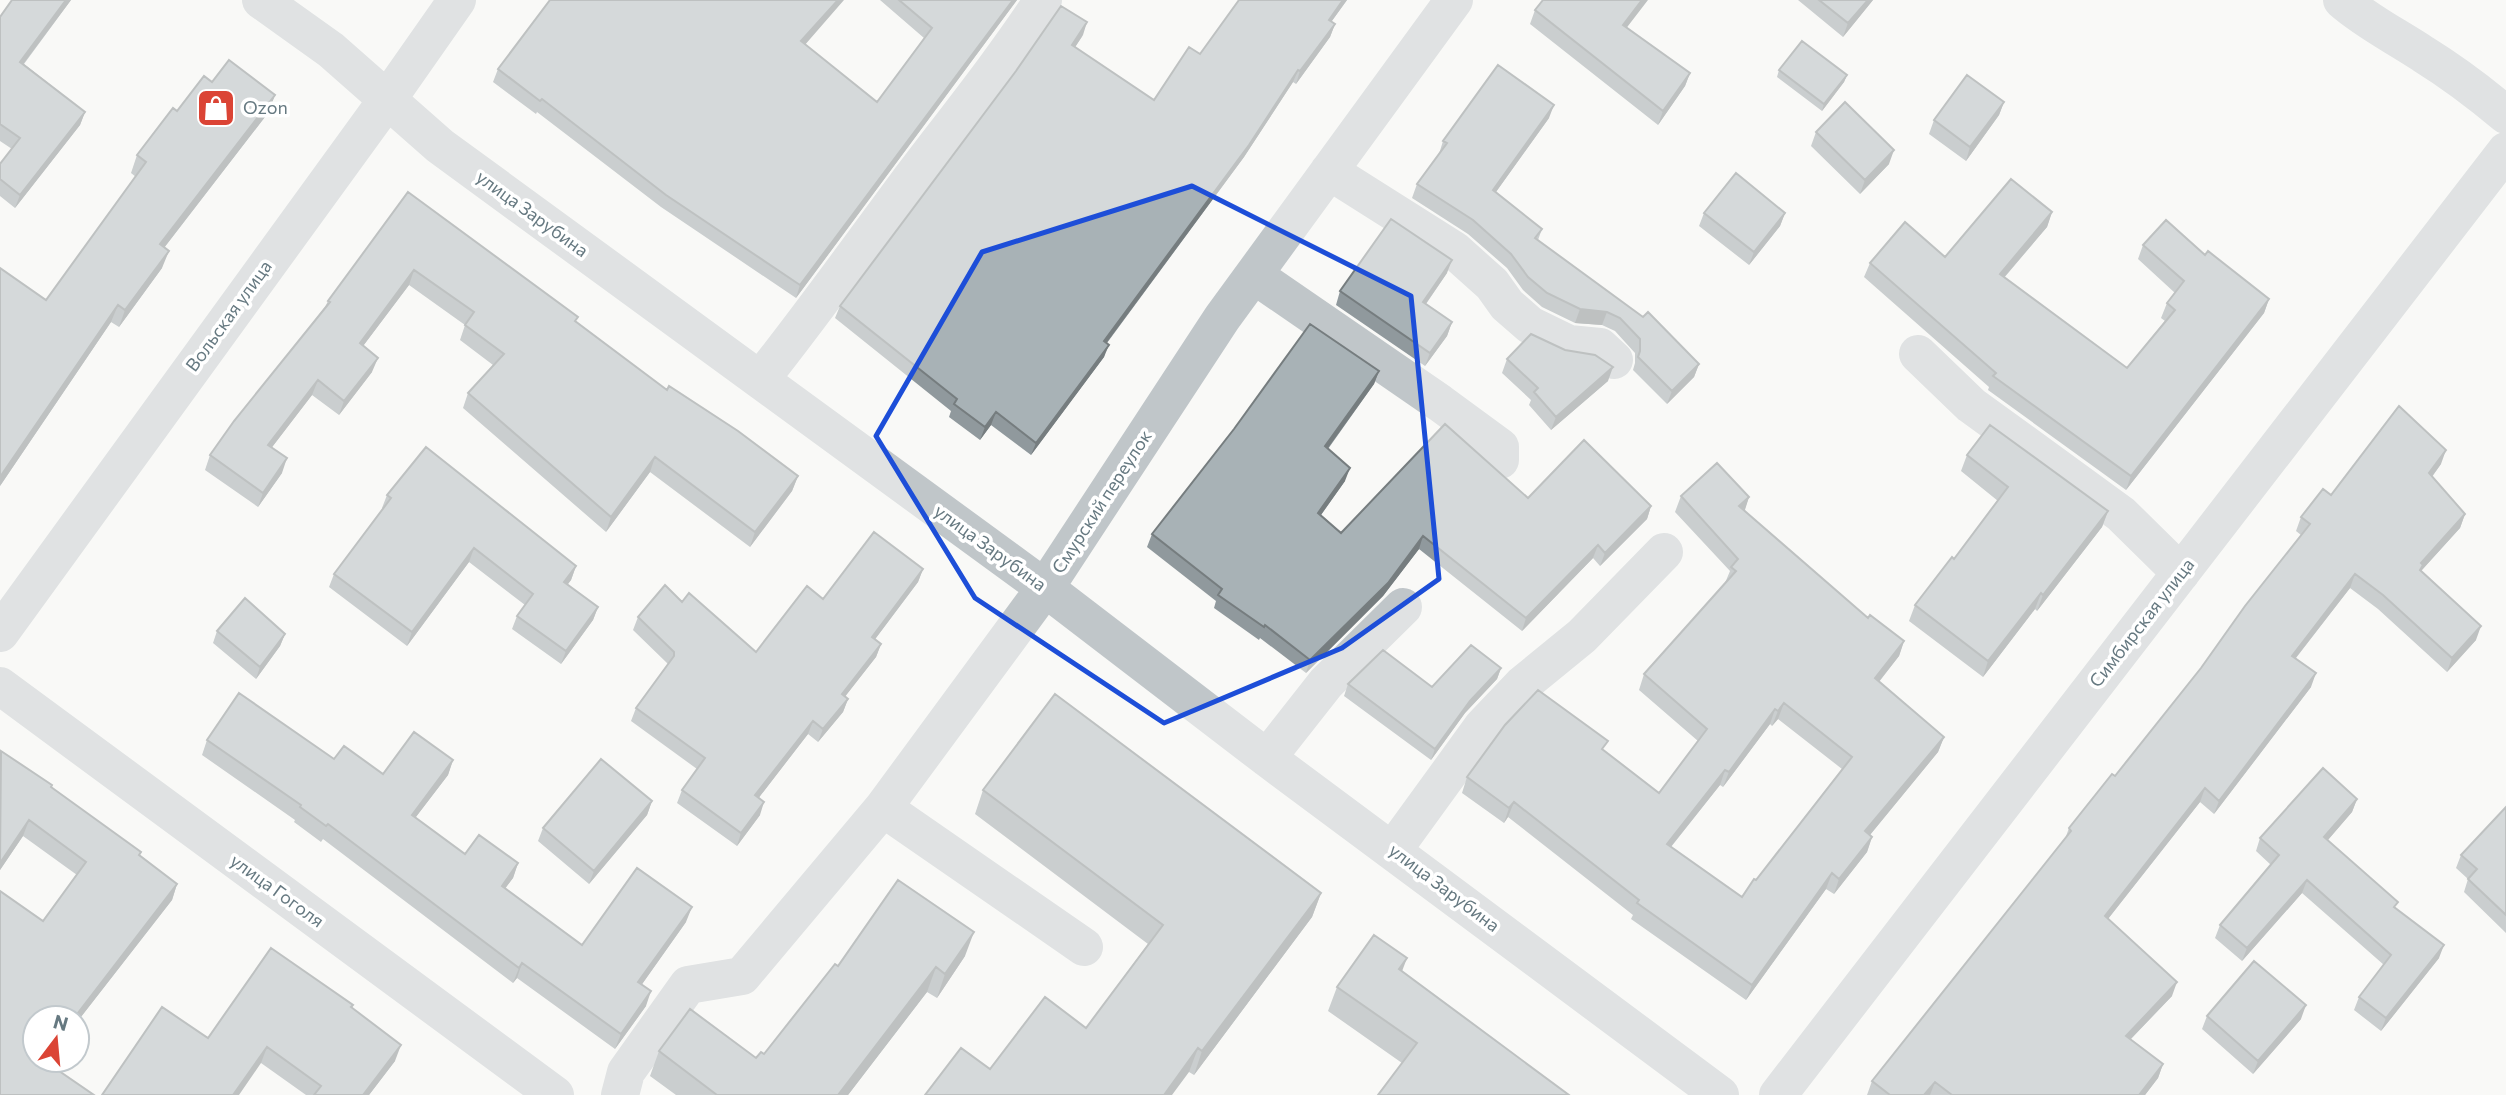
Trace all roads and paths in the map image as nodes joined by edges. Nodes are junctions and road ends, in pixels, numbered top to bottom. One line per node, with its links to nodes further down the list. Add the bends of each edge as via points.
1 (261, 0): 6 (street, улица Зарубина, via 331,50)
2 (457, 0): 6 (street, Вольская улица)
3 (1042, 0): 13 (street, via 1008,53)
4 (1454, 0): 9 (street, Смурский переулок)
5 (2342, 0): 7 (street)
6 (387, 100): 13 (street, улица Зарубина, via 440,146); 19 (street, Вольская улица)
7 (2506, 115)
8 (2506, 151): 16 (street, Симбирская улица)
9 (1329, 171): 10 (street, Смурский переулок); 12 (street, via 1454,250 1530,325 1569,344 1600,347)
10 (1254, 275): 14 (street, via 1500,447); 17 (street, Смурский переулок)
11 (1918, 354): 16 (street, via 1971,405 2120,514)
12 (1614, 360)
13 (760, 380): 17 (street, улица Зарубина)
14 (1500, 460)
15 (1664, 552): 23 (street, via 1582,636 1522,685 1483,726)
16 (2181, 573): 28 (street, Симбирская улица)
17 (1045, 588): 21 (street, улица Зарубина); 22 (street, Смурский переулок)
18 (1402, 607): 21 (street, via 1326,683)
19 (0, 633)
20 (0, 686): 25 (street, улица Гоголя)
21 (1267, 758): 23 (street, улица Зарубина)
22 (883, 808): 24 (street); 26 (street, Смурский переулок, via 742,976 688,985 626,1072)
23 (1393, 850): 27 (street, улица Зарубина)
24 (1084, 947)
25 (555, 1095)
26 (620, 1095)
27 (1720, 1095)
28 (1778, 1095)

